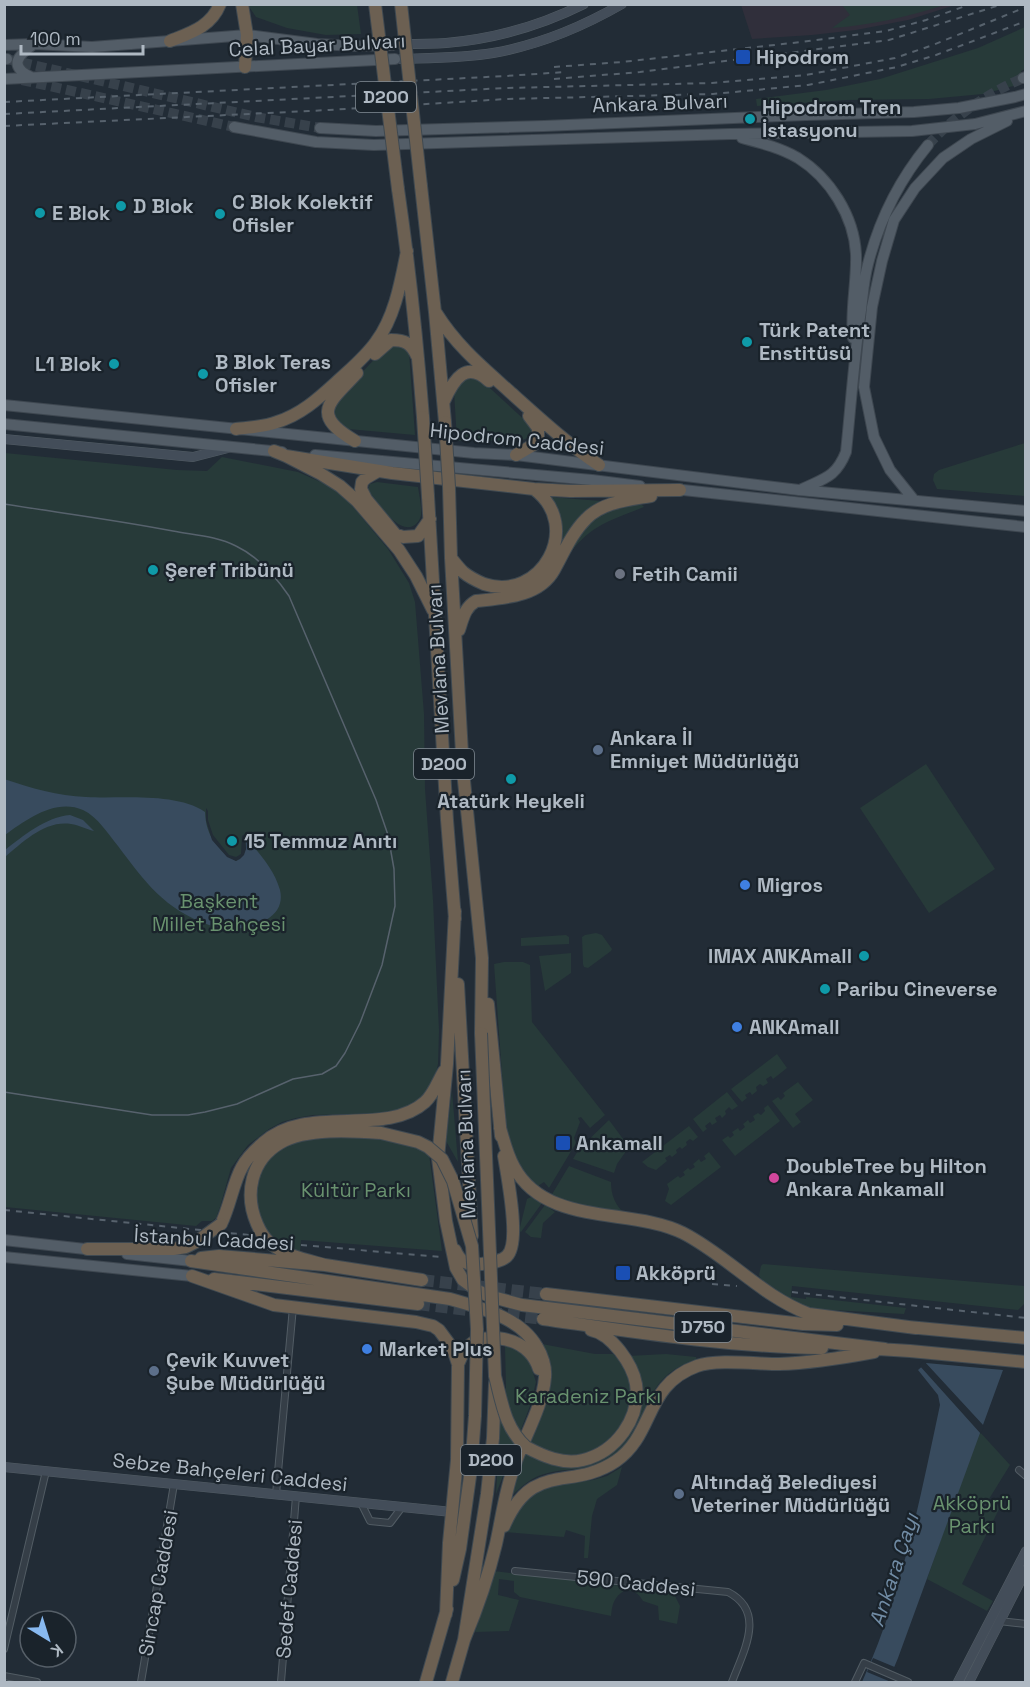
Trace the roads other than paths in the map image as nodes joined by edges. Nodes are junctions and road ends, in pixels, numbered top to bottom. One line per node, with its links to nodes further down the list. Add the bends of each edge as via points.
1 (220, 4): 8 (highway, via 210,21)
2 (242, 4): 7 (highway)
3 (375, 4): 22 (highway, Mevlana Bulvarı / D200, bridge)
4 (401, 4): 23 (highway, Mevlana Bulvarı / D200, bridge)
5 (584, 4): 11 (main road, Celal Bayar Bulvarı, via 527,27 447,43)
6 (622, 4): 12 (main road, Celal Bayar Bulvarı, via 574,29 534,43 492,53)
7 (247, 34): 8 (main road, Celal Bayar Bulvarı); 11 (main road, Celal Bayar Bulvarı, via 317,44); 13 (highway)
8 (170, 41): 9 (main road, Celal Bayar Bulvarı, via 92,46)
9 (34, 44): 10 (main road, Celal Bayar Bulvarı); 14 (main road, via 18,58 22,73)
10 (4, 45)
11 (393, 45)
12 (396, 59): 13 (main road, Celal Bayar Bulvarı)
13 (245, 67): 14 (main road, Celal Bayar Bulvarı)
14 (32, 78): 15 (main road, Celal Bayar Bulvarı)
15 (4, 80)
16 (1026, 94): 19 (main road, Ankara Bulvarı, via 959,108 914,112 376,131)
17 (1026, 111): 20 (main road, Ankara Bulvarı, via 975,124 912,131); 40 (main road, via 943,158 915,188 894,220 882,261 872,307 864,387 874,437 890,470)
18 (234, 127): 20 (main road, Ankara Bulvarı, via 331,144)
19 (320, 128)
20 (730, 134): 24 (main road, via 798,159 834,192 851,227 856,254 851,322)
21 (928, 145): 24 (main road, via 913,164 878,231 867,265)
22 (407, 251): 25 (highway, Mevlana Bulvarı / D200); 29 (highway, via 389,318 365,356 297,415 276,423)
23 (435, 312): 26 (highway, Mevlana Bulvarı / D200); 35 (highway, via 478,363 561,437)
24 (855, 355): 39 (main road, via 842,463 832,475)
25 (418, 359): 31 (highway, via 407,342 391,340 330,402 330,422); 42 (highway, Mevlana Bulvarı / D200, bridge)
26 (443, 402): 34 (highway, via 459,376 480,372 535,421 537,440); 44 (highway, Mevlana Bulvarı / D200, bridge)
27 (4, 405): 29 (main road, Hipodrom Caddesi)
28 (4, 424): 32 (main road, Hipodrom Caddesi)
29 (236, 429): 31 (main road, Hipodrom Caddesi)
30 (4, 439): 32 (main road, Hipodrom Caddesi, via 193,457)
31 (355, 441): 34 (main road, Hipodrom Caddesi)
32 (233, 447): 33 (main road, Hipodrom Caddesi)
33 (280, 454): 36 (highway); 38 (main road, Hipodrom Caddesi); 45 (highway, via 321,474 357,501 399,550)
34 (516, 455): 35 (main road, Hipodrom Caddesi)
35 (599, 465): 39 (main road, Hipodrom Caddesi)
36 (378, 471): 37 (highway); 42 (highway, via 362,482 361,489 395,534 417,536)
37 (534, 489): 38 (highway); 44 (highway, via 551,506 556,539 552,554 531,578 493,587 465,574)
38 (680, 490): 43 (main road, Hipodrom Caddesi); 46 (highway, via 604,507 587,518 547,579 519,596 470,604)
39 (799, 490): 40 (main road, Hipodrom Caddesi)
40 (914, 500): 41 (main road, Hipodrom Caddesi)
41 (1026, 511)
42 (430, 519): 45 (highway, Mevlana Bulvarı / D200)
43 (1026, 527)
44 (451, 558): 46 (highway, Mevlana Bulvarı / D200)
45 (436, 617): 47 (highway, Mevlana Bulvarı / D200)
46 (456, 639): 48 (highway, Mevlana Bulvarı / D200, via 463,771)
47 (455, 911): 49 (highway); 53 (highway, Mevlana Bulvarı / D200, bridge)
48 (482, 958): 50 (highway); 68 (highway, Mevlana Bulvarı / D200, bridge, via 481,1034)
49 (447, 1064): 52 (highway, D750, via 438,1158); 54 (highway, bridge, via 424,1102 399,1116 314,1122 282,1130 263,1142 242,1167 222,1224 196,1242 173,1249)
50 (500, 1128): 52 (highway, via 513,1220 511,1250 497,1261 477,1265 459,1258); 63 (highway, via 521,1177 560,1204 681,1232 712,1250 769,1294 809,1314)
51 (4, 1240): 54 (main road, İstanbul Caddesi)
52 (450, 1240): 65 (highway, D750, via 463,1280 478,1291 509,1303)
53 (472, 1246): 57 (highway, bridge, via 453,1181 442,1159 428,1147 381,1133 327,1132 287,1140 268,1153 255,1172 250,1199 253,1215 273,1245); 84 (highway, Mevlana Bulvarı / D200, bridge, via 477,1329 475,1416 460,1549)
54 (87, 1249): 56 (main road, İstanbul Caddesi)
55 (4, 1257): 58 (main road, İstanbul Caddesi)
56 (191, 1261): 57 (highway, İstanbul Caddesi, via 219,1256); 69 (highway, via 450,1299 478,1307 518,1326 537,1346 545,1377)
57 (326, 1265): 59 (highway, İstanbul Caddesi)
58 (192, 1276): 61 (highway, İstanbul Caddesi); 62 (highway, via 274,1305)
59 (422, 1280)
60 (546, 1294): 63 (highway, via 803,1324)
61 (418, 1304)
62 (293, 1307): 67 (highway, via 433,1326 450,1343); 75 (street, Sedef Caddesi)
63 (916, 1328): 64 (highway)
64 (1026, 1338)
65 (885, 1350): 66 (highway, D750); 68 (highway, bridge, via 773,1348 543,1319 598,1331 614,1343 633,1373 636,1403 631,1420 607,1450 583,1460 560,1461 526,1447 508,1423); 80 (highway, via 819,1362 698,1365 663,1390 633,1446 618,1460 590,1473 541,1483 528,1491 514,1504)
66 (1026, 1362)
67 (458, 1364): 69 (highway, via 465,1349 482,1338 511,1342 528,1351 536,1362); 79 (highway)
68 (495, 1376): 87 (highway, D200, bridge, via 488,1494)
69 (542, 1394): 80 (highway, via 510,1480)
70 (4, 1467): 72 (main road, Sebze Bahçeleri Caddesi)
71 (1019, 1470): 73 (street)
72 (46, 1471): 74 (main road, Sebze Bahçeleri Caddesi); 88 (street)
73 (1026, 1476)
74 (174, 1484): 75 (main road, Sebze Bahçeleri Caddesi); 91 (street, Sincap Caddesi)
75 (276, 1494): 76 (main road, Sebze Bahçeleri Caddesi)
76 (296, 1496): 77 (main road, Sebze Bahçeleri Caddesi); 92 (street, Sedef Caddesi)
77 (361, 1503): 78 (main road, Sebze Bahçeleri Caddesi); 78 (street, via 370,1521 390,1523)
78 (402, 1507): 79 (main road, Sebze Bahçeleri Caddesi)
79 (452, 1512): 84 (highway)
80 (496, 1544): 87 (highway)
81 (1026, 1551): 98 (main road)
82 (1026, 1570): 85 (main road)
83 (514, 1571): 95 (street, 590 Caddesi, via 728,1592 740,1599 750,1626)
84 (446, 1614): 93 (highway, D200)
85 (999, 1621): 86 (street); 99 (main road)
86 (1026, 1624)
87 (464, 1640): 94 (highway, D200)
88 (4, 1649)
89 (4, 1676): 90 (street)
90 (37, 1683)
91 (141, 1683)
92 (281, 1683)
93 (426, 1683)
94 (452, 1683)
95 (732, 1683)
96 (855, 1683): 97 (street, via 867,1664)
97 (908, 1683)
98 (958, 1683)
99 (969, 1683)

